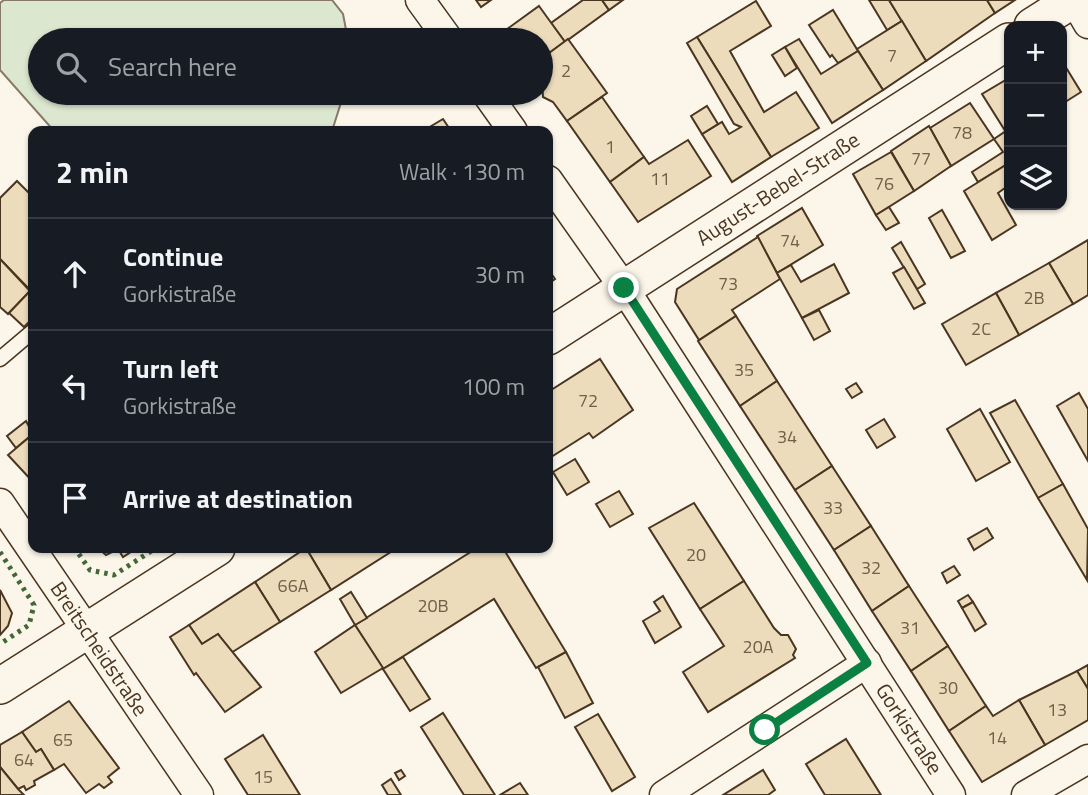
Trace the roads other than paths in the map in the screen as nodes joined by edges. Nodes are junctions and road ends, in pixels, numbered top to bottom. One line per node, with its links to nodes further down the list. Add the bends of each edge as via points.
1 (420, 0): 5 (street)
2 (1074, 0): 3 (street); 4 (street)
3 (1040, 21)
4 (1088, 24)
5 (440, 28)
6 (1004, 44): 10 (street, August-Bebel-Straße)
7 (495, 105): 8 (street)
8 (509, 126)
9 (553, 187): 10 (street, Gorkistraße)
10 (624, 288): 11 (street, August-Bebel-Straße); 19 (street, Gorkistraße)
11 (553, 334)
12 (28, 335): 13 (lane)
13 (0, 359)
14 (0, 503): 15 (street, Breitscheidstraße)
15 (28, 545)
16 (34, 553): 18 (street, Breitscheidstraße)
17 (208, 553): 18 (street)
18 (86, 631): 20 (street); 22 (street, Breitscheidstraße)
19 (867, 663): 23 (street, Gorkistraße); 24 (street, Gorkistraße)
20 (0, 686)
21 (1088, 760): 25 (street)
22 (199, 795)
23 (664, 795)
24 (951, 795)
25 (1026, 795)

